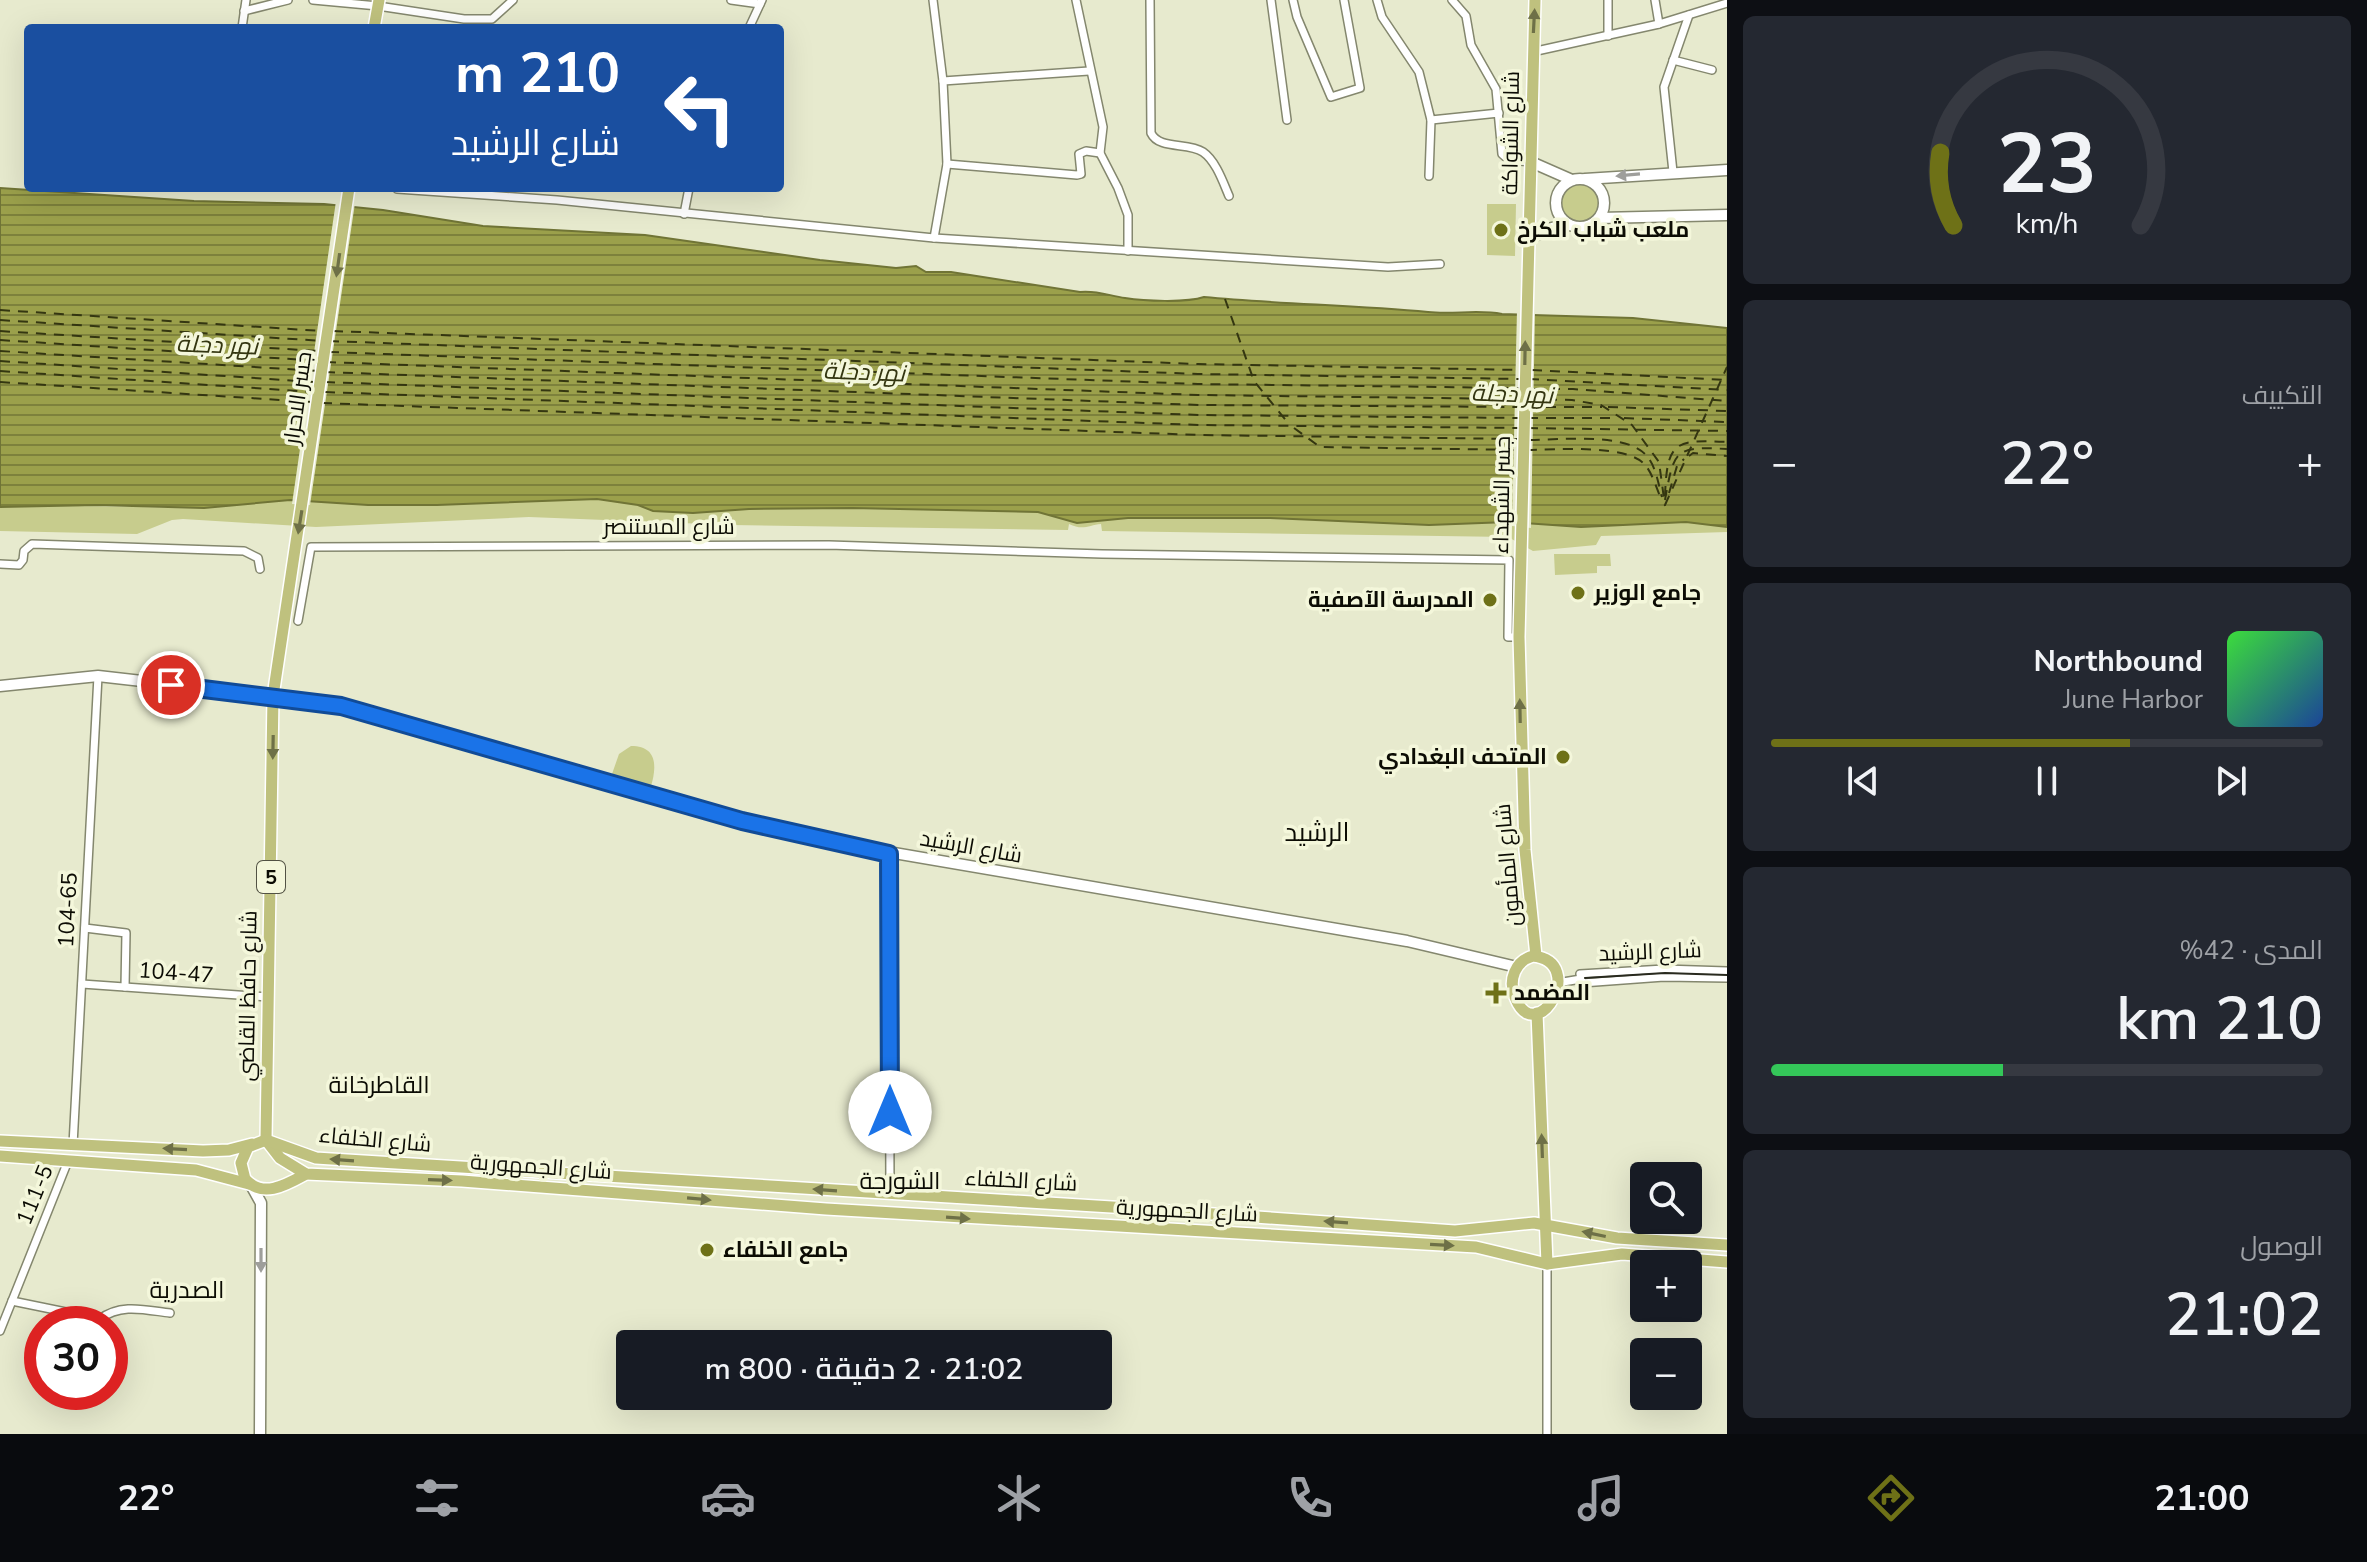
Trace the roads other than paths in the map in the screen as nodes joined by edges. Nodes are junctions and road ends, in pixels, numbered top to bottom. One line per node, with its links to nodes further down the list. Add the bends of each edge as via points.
1 (246, 0): 20 (street)
2 (288, 0): 20 (street)
3 (313, 0): 18 (street)
4 (513, 0): 18 (street, via 492,19)
5 (731, 0): 17 (street)
6 (933, 0): 31 (street)
7 (1076, 0): 30 (street)
8 (1150, 0): 46 (street, via 1153,139 1201,151)
9 (1271, 0): 33 (street)
10 (1293, 0): 11 (street, via 1328,94 1335,97 1357,91 1361,83)
11 (1344, 0)
12 (1377, 0): 34 (street, via 1382,17 1419,72)
13 (1452, 0): 32 (street, via 1466,16 1471,45 1496,89)
14 (1535, 0): 27 (main road, شارع الشواكة, one-way to 14)
15 (1608, 0): 26 (street)
16 (1655, 0): 25 (street)
17 (761, 2): 24 (street)
18 (378, 3): 23 (main road)
19 (1727, 3): 21 (street)
20 (244, 11): 22 (street)
21 (1689, 15): 25 (street); 28 (street)
22 (242, 24)
23 (375, 24)
24 (751, 24)
25 (1659, 24): 26 (street)
26 (1608, 36): 27 (street)
27 (1532, 52): 36 (main road, شارع الشواكة)
28 (1673, 60): 29 (street); 39 (street, via 1664,87)
29 (1712, 70)
30 (1089, 71): 31 (street); 35 (street, via 1103,127)
31 (943, 81): 37 (street)
32 (1499, 113): 34 (street); 36 (street, via 1504,158)
33 (1287, 120)
34 (1431, 120): 40 (street)
35 (1100, 153): 37 (street, via 1079,154 1082,170 1077,175); 53 (street, via 1128,215)
36 (1531, 162): 42 (main road); 52 (main road, شارع الشواكة)
37 (947, 164): 51 (street)
38 (1727, 170): 39 (main road)
39 (1673, 172): 41 (main road, one-way to 41)
40 (1429, 176)
41 (1585, 179): 42 (main road); 49 (main road, via 1603,194)
42 (1572, 180): 50 (main road, via 1558,192 1556,202 1561,219)
43 (348, 192): 58 (main road, جسر الاحرار, one-way to 58)
44 (442, 192): 47 (street)
45 (688, 192): 47 (street)
46 (1229, 196)
47 (684, 214): 51 (street)
48 (1727, 215): 49 (main road)
49 (1600, 218): 50 (main road, via 1586,227)
50 (1569, 225): 52 (main road)
51 (934, 238): 53 (street)
52 (1528, 239): 55 (main road, شارع الشواكة)
53 (1128, 251): 54 (street, via 1388,267)
54 (1440, 264)
55 (1527, 267): 60 (main road, جسر الشهداء, one-way to 55)
56 (0, 564): 57 (street, via 21,563 32,544 91,545 244,551 258,558)
57 (260, 569)
58 (285, 614): 63 (main road, شارع حافظ القاضي / 5)
59 (298, 621): 60 (street, شارع المستنصر, via 311,547 813,545 1509,560 1508,637)
60 (1519, 632): 66 (main road, شارع المأمون, one-way to 60, via 1525,850)
61 (98, 676): 62 (main road, شارع الرشيد); 63 (main road, شارع الرشيد); 65 (street, 104-65)
62 (0, 686)
63 (273, 696): 64 (main road, شارع الرشيد, via 341,706 742,821); 74 (main road, شارع حافظ القاضي / 5, one-way to 74)
64 (889, 854): 67 (main road, شارع الرشيد, via 1407,941); 84 (street)
65 (85, 928): 72 (street, 104-65); 73 (street, via 126,933)
66 (1536, 956): 67 (main road); 71 (main road, via 1550,964)
67 (1517, 967): 75 (main road, via 1515,997 1524,1010)
68 (1727, 971): 70 (street, شارع الرشيد, via 1627,971 1580,974)
69 (1727, 978): 70 (street, شارع الرشيد, via 1582,983)
70 (1581, 979): 71 (street, شارع الرشيد)
71 (1557, 983): 75 (main road, via 1551,1006)
72 (82, 984): 73 (street, 104-47); 79 (street, 104-65)
73 (125, 987): 74 (street, 104-47)
74 (268, 997): 76 (main road, شارع حافظ القاضي / 5)
75 (1537, 1013): 85 (main road, one-way to 75)
76 (266, 1140): 78 (main road); 82 (main road, via 280,1158); 84 (main road, شارع الخلفاء, one-way to 76, via 316,1158)
77 (0, 1141): 79 (main road)
78 (253, 1144): 79 (main road, one-way to 79, via 203,1151); 83 (main road, via 241,1163)
79 (73, 1145)
80 (0, 1156): 81 (main road)
81 (68, 1161): 83 (main road, via 196,1170); 89 (street, 111-5)
82 (306, 1174): 83 (main road, via 275,1189); 88 (main road, شارع الجمهورية, one-way to 88, via 1476,1247)
83 (251, 1185): 92 (main road, one-way to 92, via 261,1203)
84 (890, 1194): 85 (main road, شارع الخلفاء, one-way to 84, via 1455,1231)
85 (1546, 1224): 86 (main road, شارع الخلفاء, one-way to 85, via 1617,1238); 88 (main road)
86 (1727, 1245)
87 (1727, 1262): 88 (main road, شارع الجمهورية, via 1622,1254)
88 (1547, 1264): 93 (street)
89 (12, 1301): 90 (street, via 100,1319 122,1308); 91 (street, 111-5)
90 (170, 1313)
91 (0, 1331)
92 (260, 1434)
93 (1547, 1434)

